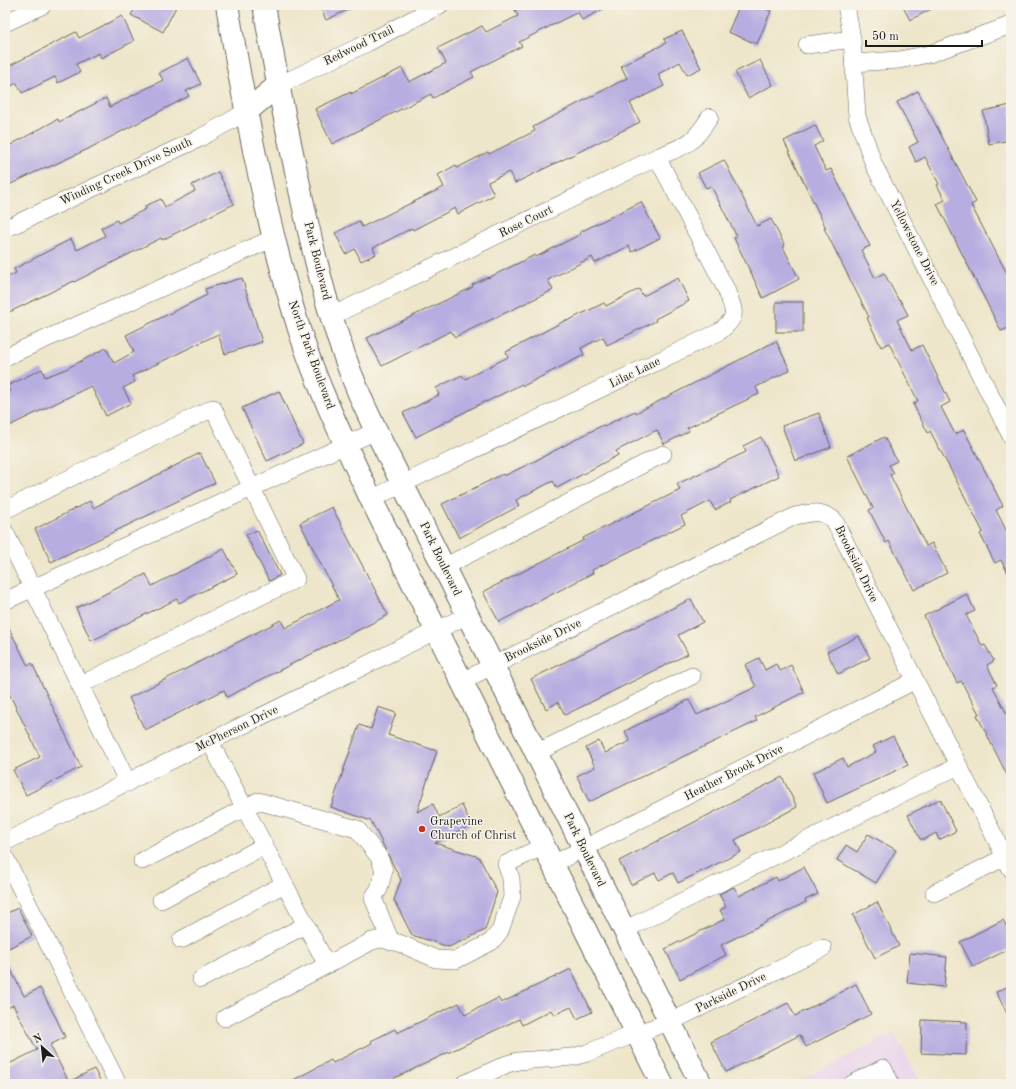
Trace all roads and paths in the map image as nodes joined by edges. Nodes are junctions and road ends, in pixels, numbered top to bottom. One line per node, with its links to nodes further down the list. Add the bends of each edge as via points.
1 (43, 5): 6 (street)
2 (227, 5): 12 (main road, North Park Boulevard)
3 (264, 5): 11 (main road, Park Boulevard)
4 (440, 5): 11 (street, Redwood Trail)
5 (846, 5): 8 (street, Yellowstone Drive)
6 (5, 23)
7 (1011, 25): 10 (street, via 929,54 899,60)
8 (852, 39): 9 (street); 10 (street, Yellowstone Drive)
9 (807, 45)
10 (853, 63): 20 (street, Yellowstone Drive, via 856,116 874,165)
11 (277, 86): 12 (main road); 17 (main road, Park Boulevard, via 312,250)
12 (246, 112): 15 (street, Winding Creek Drive South, via 200,138); 16 (main road, North Park Boulevard)
13 (710, 117): 14 (street, Rose Court, via 698,136 688,144)
14 (657, 157): 17 (street, Rose Court); 23 (street, Lilac Lane, via 726,289 732,306 731,322 719,332 686,349)
15 (5, 229)
16 (274, 238): 18 (street); 21 (main road, North Park Boulevard, via 300,331)
17 (332, 316): 19 (main road, Park Boulevard, via 351,375)
18 (5, 357)
19 (376, 431): 21 (street); 23 (main road, Park Boulevard)
20 (1011, 436)
21 (346, 445): 24 (street); 25 (main road, North Park Boulevard)
22 (663, 454): 28 (street)
23 (403, 484): 25 (street, Lilac Lane); 28 (main road, Park Boulevard)
24 (252, 488): 26 (street, via 213,408); 29 (street); 37 (street, via 296,579)
25 (371, 499): 32 (main road, North Park Boulevard)
26 (5, 510)
27 (5, 532): 29 (street)
28 (444, 567): 31 (main road, Park Boulevard)
29 (32, 588): 30 (street); 37 (street)
30 (5, 601)
31 (468, 615): 32 (street, McPherson Drive); 33 (main road, Park Boulevard)
32 (437, 631): 35 (main road, North Park Boulevard); 38 (street, McPherson Drive)
33 (493, 666): 35 (street, Brookside Drive); 36 (street, Brookside Drive, via 795,516 817,512 824,513 834,520); 39 (main road, Park Boulevard)
34 (692, 676): 39 (street)
35 (462, 681): 46 (main road)
36 (914, 681): 40 (street, Brookside Drive); 45 (street, Heather Brook Drive)
37 (80, 685): 41 (street)
38 (210, 742): 41 (street, McPherson Drive); 42 (street)
39 (536, 753): 45 (main road, Park Boulevard)
40 (958, 766): 49 (street, Brookside Drive); 54 (street)
41 (128, 782): 43 (street, McPherson Drive)
42 (244, 808): 44 (street); 48 (street); 56 (street, via 258,801 357,829 379,857 384,870 379,889 373,898)
43 (5, 842)
44 (264, 846): 50 (street); 52 (street)
45 (584, 849): 46 (street, Heather Brook Drive); 54 (main road, Park Boulevard)
46 (549, 855): 56 (street, Heather Brook Drive, via 506,864 511,878 512,897 500,931 491,942 456,960 436,959); 62 (main road)
47 (5, 857): 63 (street)
48 (142, 861)
49 (1008, 863): 51 (street)
50 (284, 884): 53 (street); 55 (street)
51 (934, 894)
52 (161, 900)
53 (306, 925): 58 (street); 59 (street)
54 (624, 930): 61 (main road, Park Boulevard)
55 (181, 940)
56 (391, 942): 58 (street, via 381,939 372,941)
57 (823, 948): 61 (street, Parkside Drive)
58 (327, 965): 60 (street)
59 (201, 978)
60 (225, 1018)
61 (670, 1022): 62 (street, Parkside Drive); 66 (main road, Park Boulevard)
62 (637, 1033): 64 (street, Parkside Drive, via 587,1053 507,1064); 65 (main road)
63 (118, 1084)
64 (464, 1084)
65 (662, 1084)
66 (701, 1084)
67 (852, 1084): 68 (street, via 883,1068)
68 (891, 1084)

